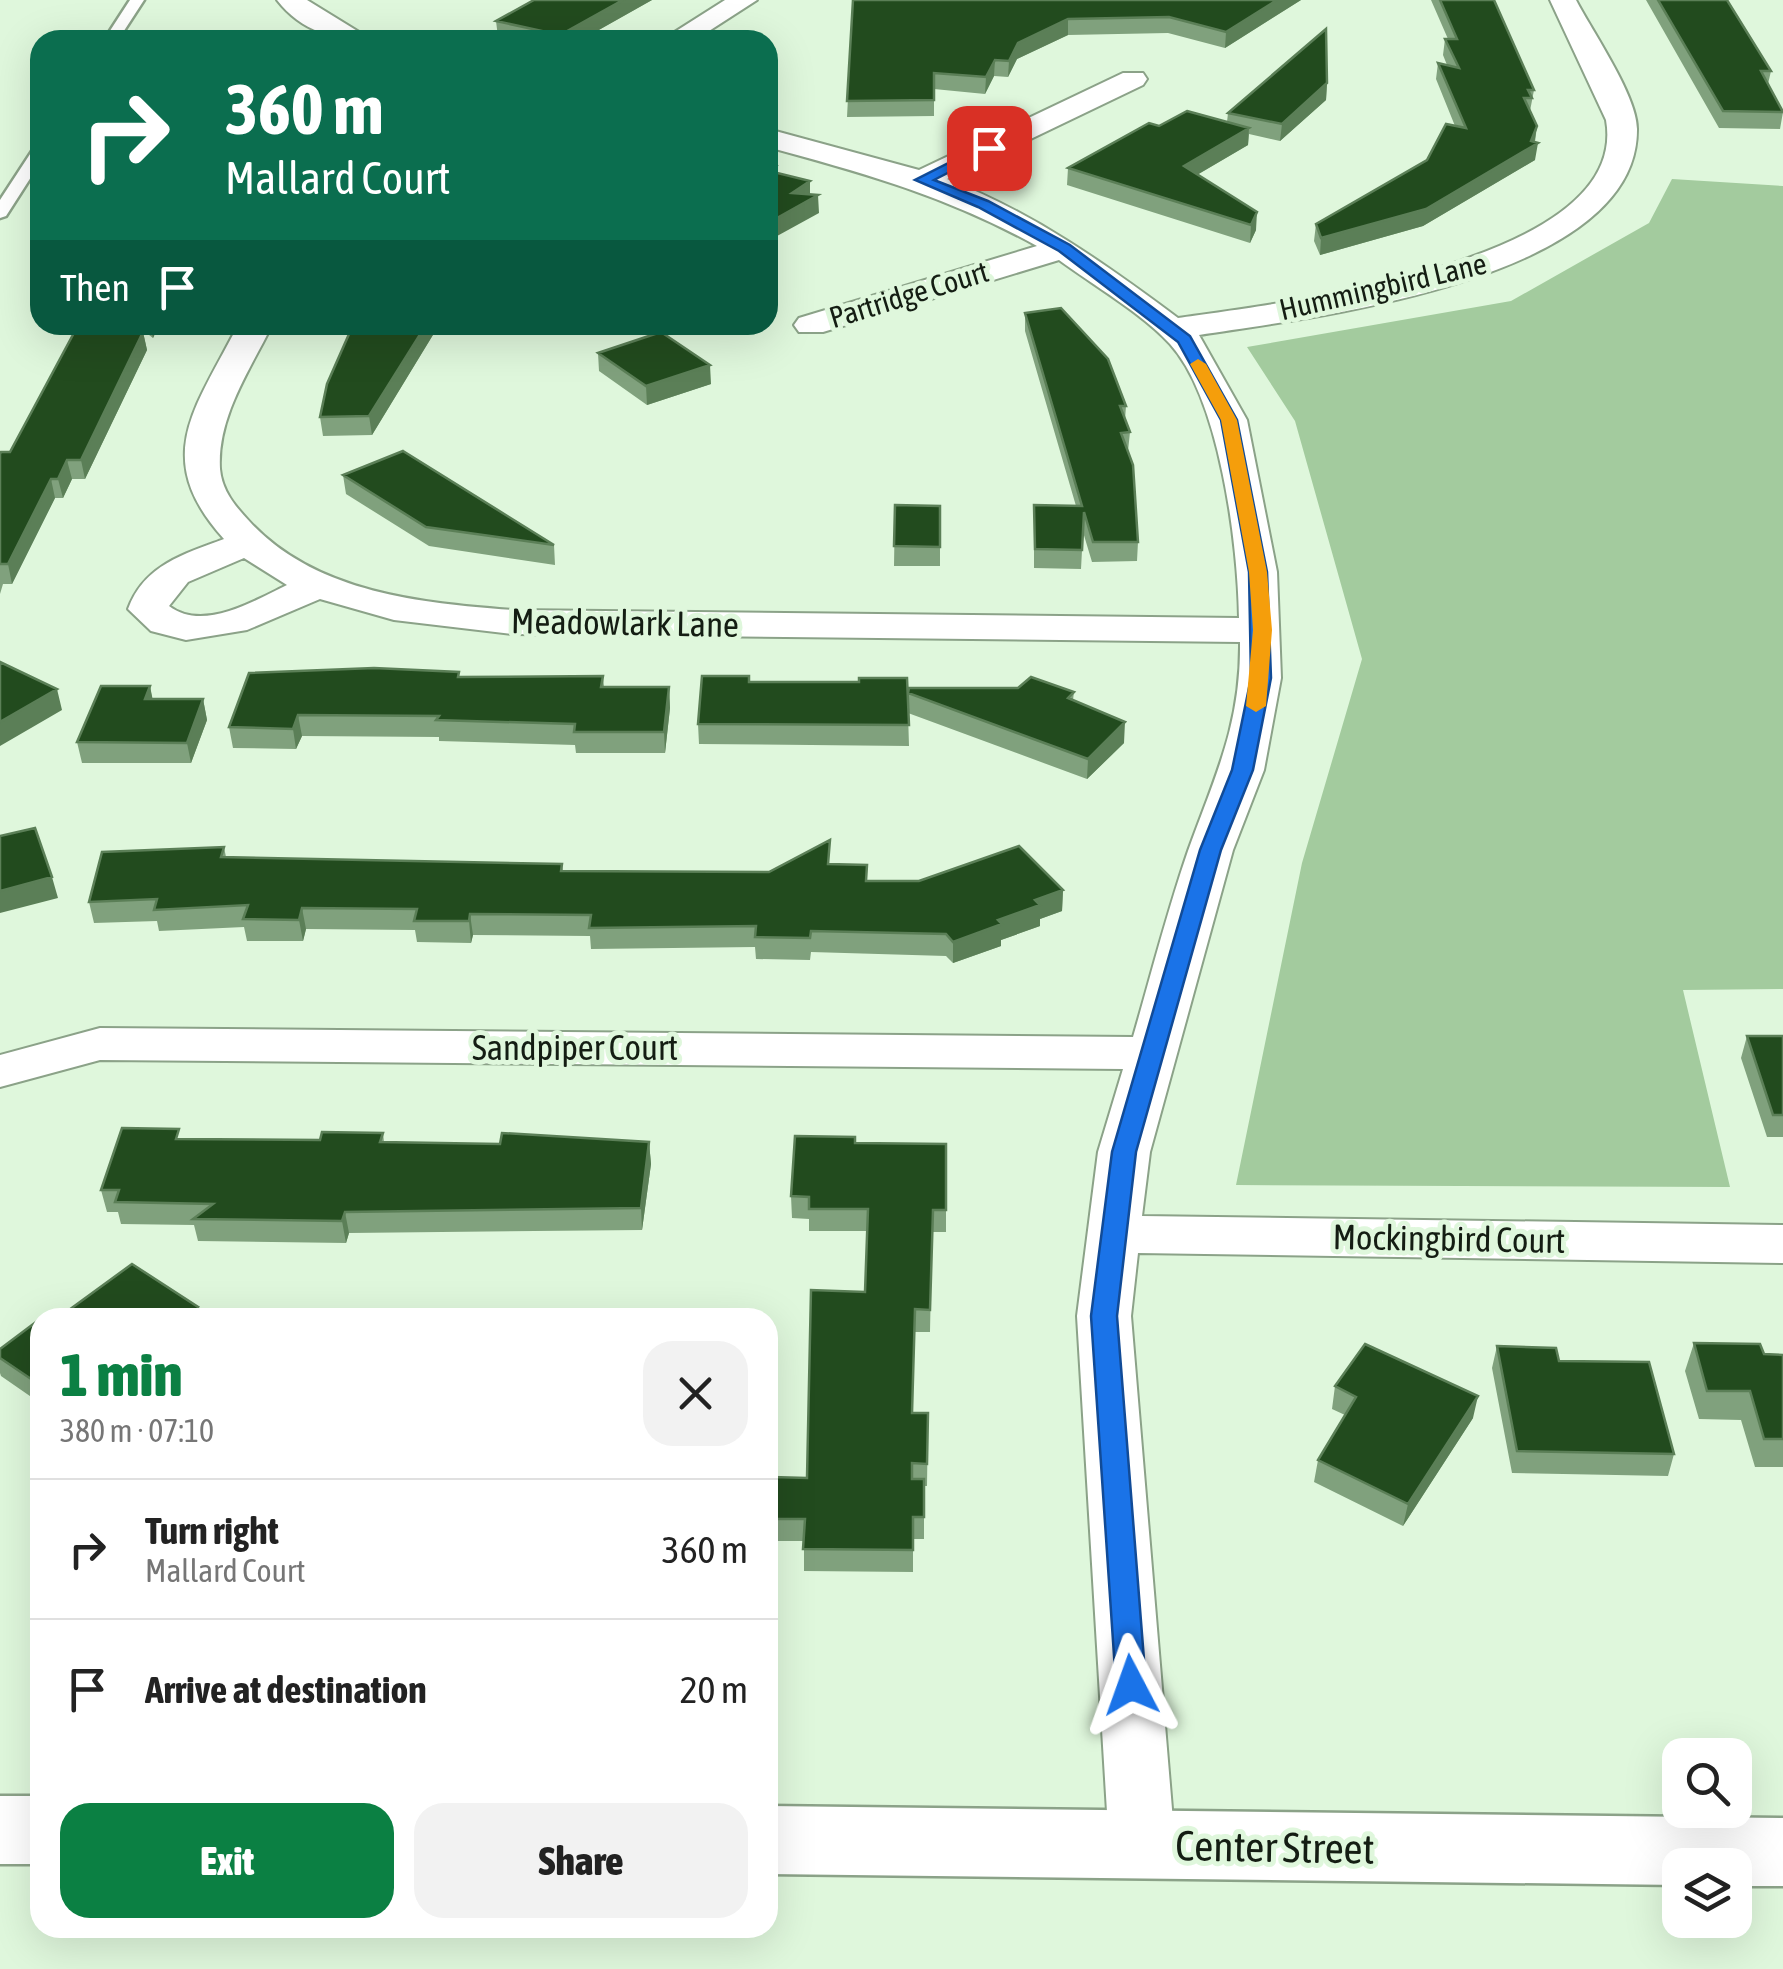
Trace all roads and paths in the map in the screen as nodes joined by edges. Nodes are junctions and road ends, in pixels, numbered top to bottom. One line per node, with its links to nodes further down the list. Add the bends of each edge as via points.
1 (137, 0): 5 (lane)
2 (290, 0): 6 (street)
3 (744, 0): 7 (street)
4 (1562, 0): 15 (street, Hummingbird Lane, via 1624,128 1618,164 1576,218 1509,257 1465,273)
5 (118, 30)
6 (333, 30)
7 (693, 30)
8 (1133, 79): 11 (street)
9 (778, 141): 11 (street)
10 (30, 166): 12 (lane)
11 (922, 180): 13 (street)
12 (0, 213)
13 (1064, 248): 14 (street, Partridge Court); 15 (street)
14 (811, 325)
15 (1172, 329): 19 (street, via 1185,339 1229,420)
16 (250, 335): 17 (street, Meadowlark Lane, via 204,435 201,469 207,493)
17 (249, 543): 18 (street, Meadowlark Lane, via 286,570); 18 (street, via 163,579 148,609 160,624 183,630 218,625)
18 (321, 584): 19 (street, Meadowlark Lane, via 399,609 513,622)
19 (1263, 630): 20 (street, via 1243,770 1211,850)
20 (1153, 1053): 21 (street, Sandpiper Court, via 100,1044); 22 (street, via 1124,1152)
21 (0, 1071)
22 (1114, 1234): 23 (street, Mockingbird Court); 27 (street, via 1104,1316)
23 (1783, 1244)
24 (0, 1830): 25 (street)
25 (30, 1830)
26 (778, 1840): 27 (street, Center Street)
27 (1142, 1846): 28 (street, Center Street)
28 (1783, 1852)

